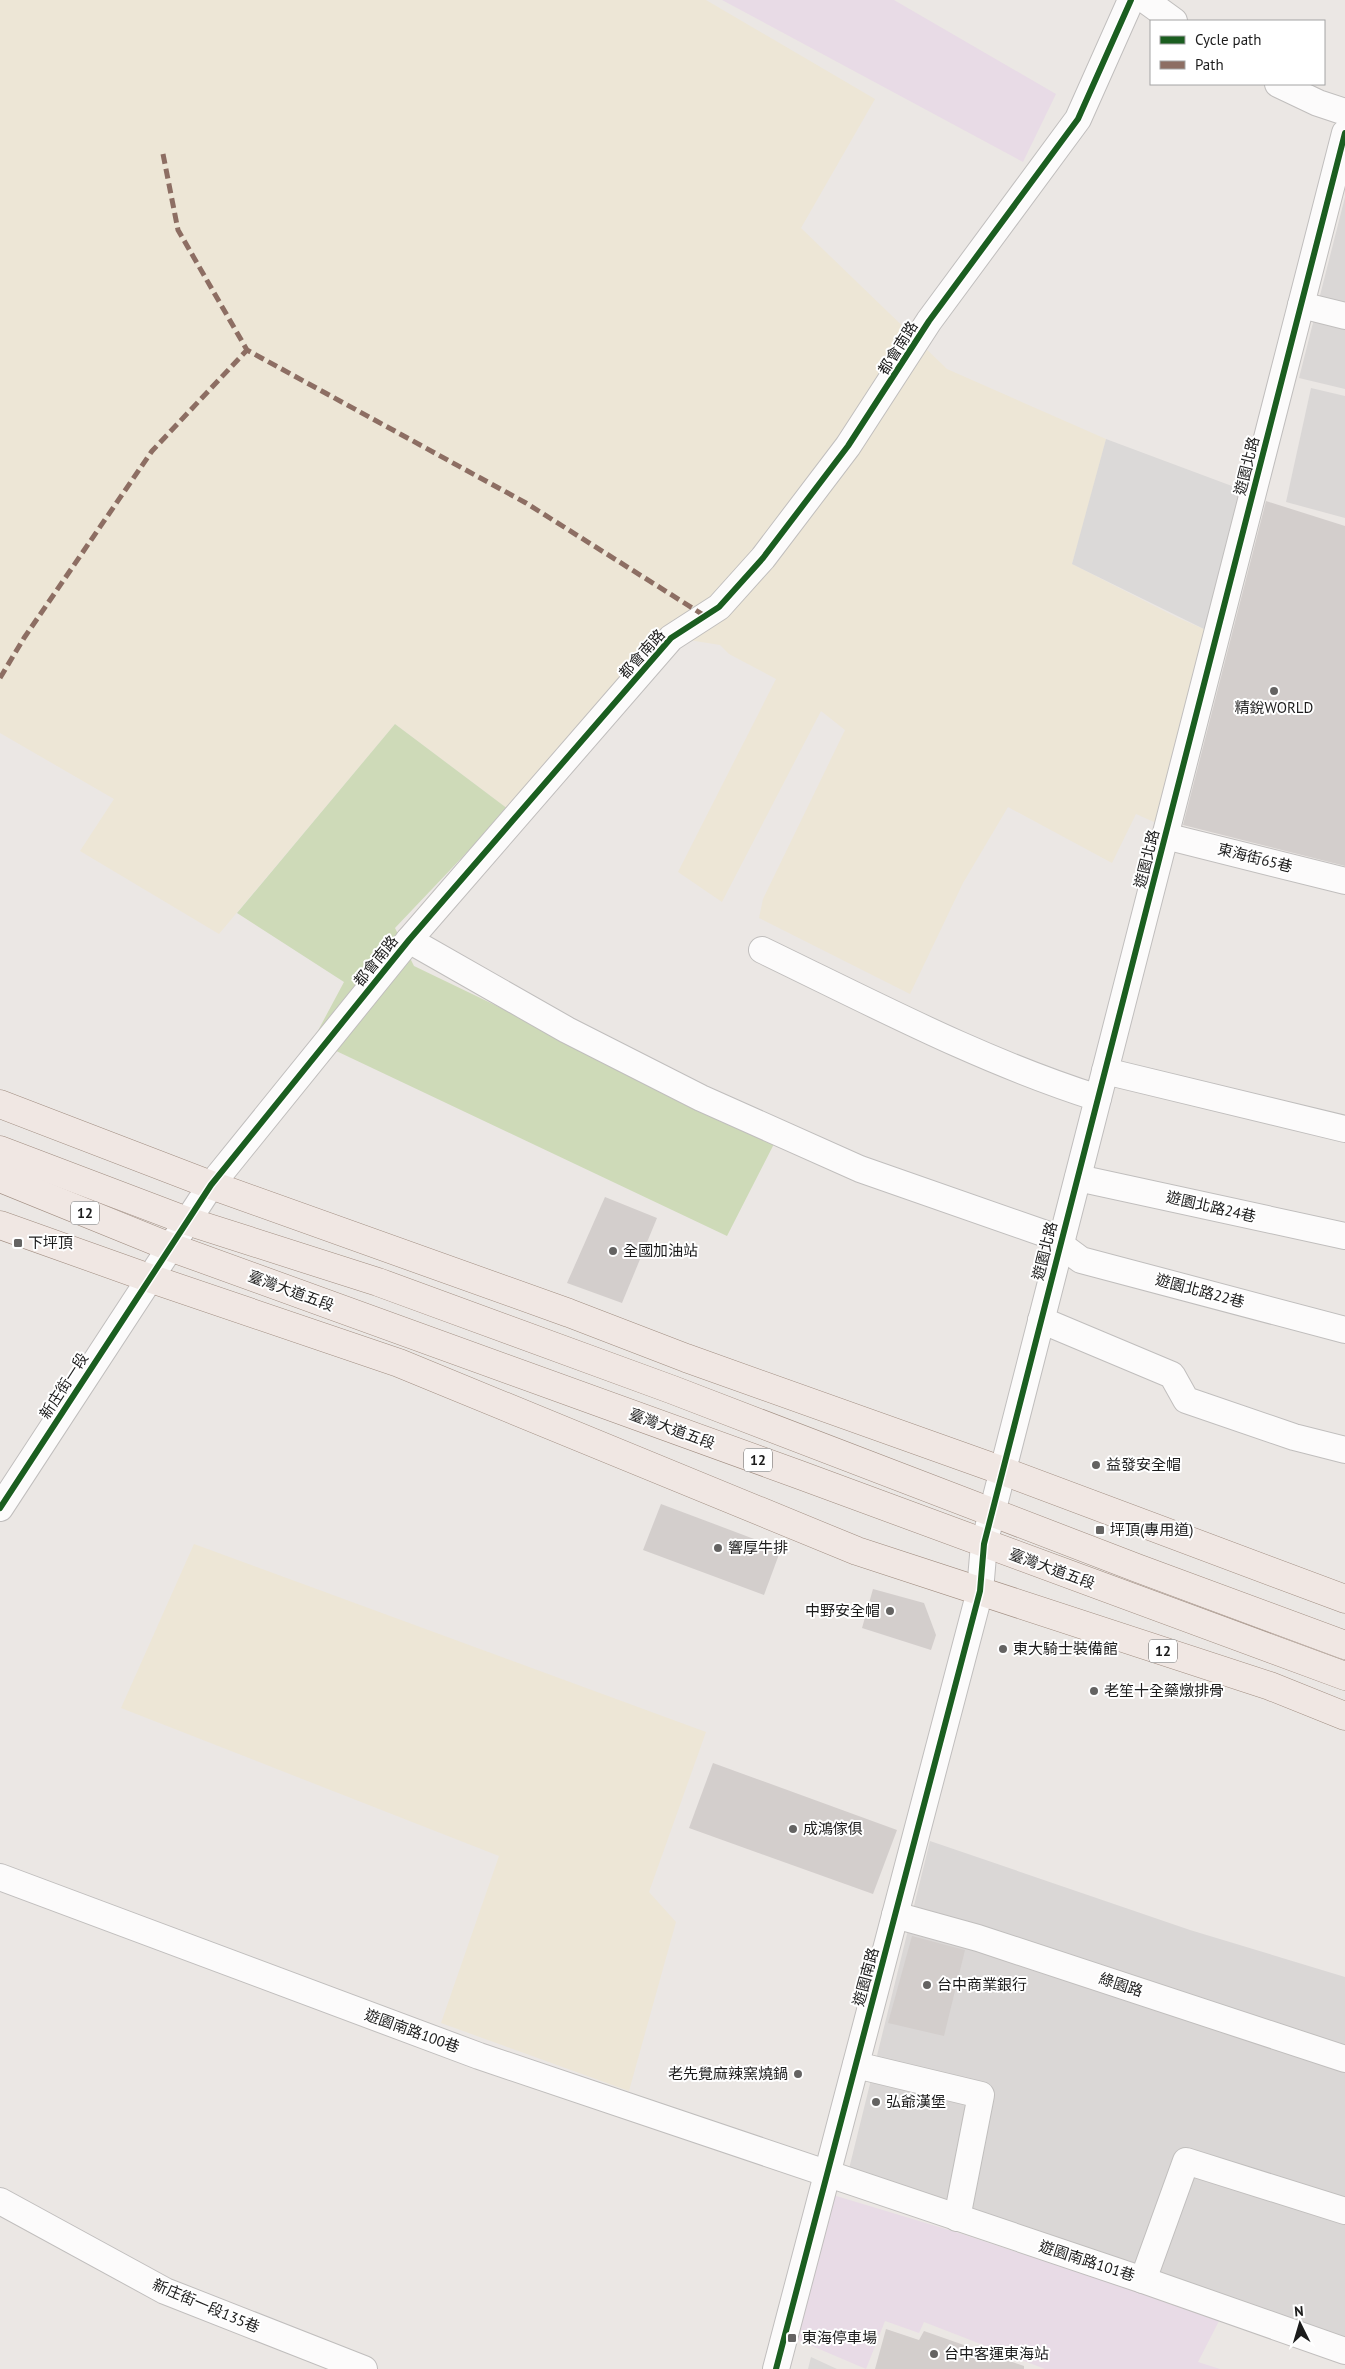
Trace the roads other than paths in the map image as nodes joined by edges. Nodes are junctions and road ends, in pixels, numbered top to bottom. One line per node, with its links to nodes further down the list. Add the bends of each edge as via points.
1 (1131, 0): 11 (street, 都會南路, via 1078,119 929,321 848,446 763,558 719,607 671,638)
2 (1145, 0): 3 (street)
3 (1173, 20)
4 (1280, 85): 5 (street)
5 (1345, 112)
6 (1344, 143): 7 (street, 遊園北路)
7 (1301, 305): 8 (street); 9 (street, 遊園北路)
8 (1345, 316)
9 (1165, 836): 10 (street, 東海街65巷); 13 (street, 遊園北路)
10 (1345, 881)
11 (409, 940): 20 (street, 都會南路); 24 (street, 遊園北路22巷, via 566,1030 701,1098 860,1169 1046,1234)
12 (762, 950): 14 (street, via 944,1039 1053,1084)
13 (1105, 1071): 14 (street, 遊園北路); 16 (street)
14 (1098, 1098): 19 (street, 遊園北路)
15 (0, 1104): 20 (main road)
16 (1345, 1129)
17 (0, 1150): 21 (main road, 臺灣大道五段 / 12)
18 (0, 1178): 25 (main road, 臺灣大道五段 / 12)
19 (1078, 1178): 23 (street, 遊園北路24巷); 24 (street, 遊園北路)
20 (211, 1185): 21 (street, 都會南路); 30 (main road)
21 (187, 1221): 25 (street, 都會南路); 32 (main road, 臺灣大道五段 / 12, via 404,1292)
22 (0, 1224): 26 (main road, 12)
23 (1345, 1236)
24 (1059, 1243): 27 (street, 遊園北路); 28 (street, 遊園北路22巷, via 1081,1260)
25 (170, 1247): 26 (street, 都會南路); 33 (main road, 臺灣大道五段 / 12)
26 (149, 1278): 31 (street, 新庄街一段); 34 (main road, 12, via 399,1363 857,1550)
27 (1041, 1320): 29 (street, via 1172,1375 1186,1400 1294,1437); 30 (street, 遊園北路)
28 (1345, 1330)
29 (1345, 1450)
30 (1002, 1471): 32 (street, 遊園北路); 35 (main road)
31 (0, 1508)
32 (992, 1511): 33 (street, 遊園北路); 36 (main road, 臺灣大道五段 / 12)
33 (984, 1544): 34 (street, 遊園北路); 37 (main road, 臺灣大道五段 / 12)
34 (980, 1591): 38 (main road, 12, via 1270,1686); 40 (street, 遊園南路)
35 (1345, 1599)
36 (1345, 1645)
37 (1345, 1676)
38 (1345, 1716)
39 (0, 1877): 43 (street, 遊園南路100巷, via 479,2056)
40 (895, 1915): 41 (street, 綠園路, via 978,1938); 42 (street, 遊園南路)
41 (1345, 2059)
42 (856, 2064): 43 (street, 遊園南路); 46 (street, via 981,2095)
43 (827, 2174): 46 (street, 遊園南路101巷); 50 (street, 遊園南路)
44 (0, 2201): 49 (street, 新庄街一段135巷, via 165,2291)
45 (1345, 2211): 47 (street, via 1186,2161)
46 (957, 2218): 47 (street, 遊園南路101巷)
47 (1143, 2280): 48 (street, 遊園南路101巷)
48 (1345, 2351)
49 (364, 2369)
50 (776, 2369)

